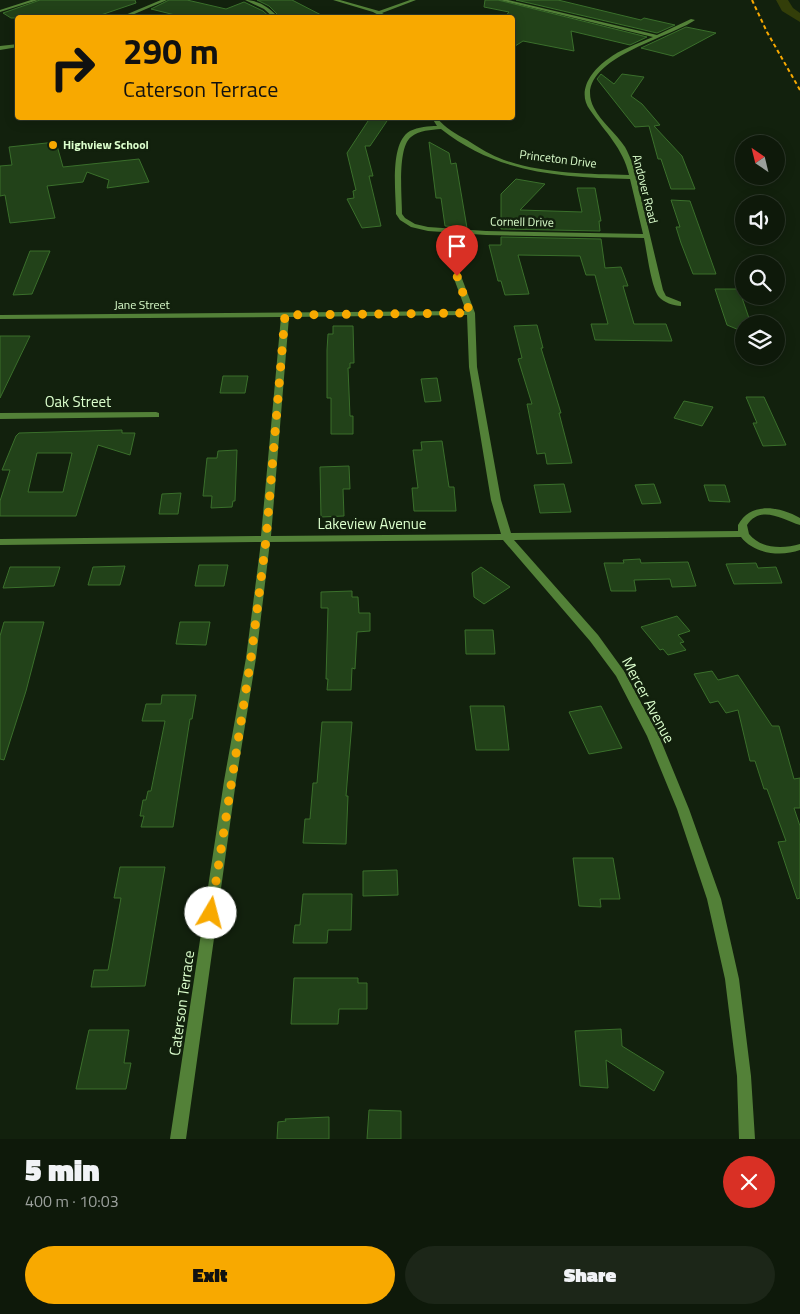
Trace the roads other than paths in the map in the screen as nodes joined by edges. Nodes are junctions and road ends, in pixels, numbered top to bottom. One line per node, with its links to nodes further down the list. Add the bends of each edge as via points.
1 (36, 0): 7 (street)
2 (165, 0): 9 (street)
3 (247, 0): 10 (street)
4 (334, 0): 8 (street)
5 (414, 0): 8 (street)
6 (502, 0): 13 (street)
7 (0, 11)
8 (380, 12): 11 (street)
9 (128, 15)
10 (274, 15)
11 (384, 15)
12 (693, 20): 13 (street, Andover Road)
13 (658, 37): 18 (street, Andover Road, via 610,59 593,76 588,87 590,108 622,147)
14 (15, 46): 15 (street)
15 (0, 48)
16 (436, 120): 17 (street, Princeton Drive)
17 (441, 127): 18 (street, Princeton Drive, via 492,157 519,167 568,174); 19 (street, Cornell Drive, via 414,133 404,139 399,150 399,214 413,226 486,233)
18 (633, 177): 19 (street, Andover Road)
19 (646, 236): 21 (street, Andover Road, via 659,290 664,297)
20 (457, 276): 22 (street, Mercer Avenue)
21 (678, 304)
22 (470, 313): 23 (street); 29 (street, Mercer Avenue, via 474,367 496,500)
23 (285, 315): 24 (street, Jane Street); 30 (street, Caterson Terrace)
24 (0, 317)
25 (156, 415): 26 (street, Oak Street)
26 (0, 416)
27 (800, 522): 28 (street, via 780,512 760,512 745,519 742,526)
28 (744, 534): 29 (street, Lakeview Avenue); 32 (street, via 751,542 772,550)
29 (507, 538): 30 (street, Lakeview Avenue); 34 (street, Mercer Avenue, via 594,638 620,674 653,736 683,809 714,899 732,979 744,1076)
30 (266, 540): 31 (street, Lakeview Avenue); 33 (street, Caterson Terrace)
31 (0, 542)
32 (800, 547)
33 (178, 1139)
34 (747, 1139)

